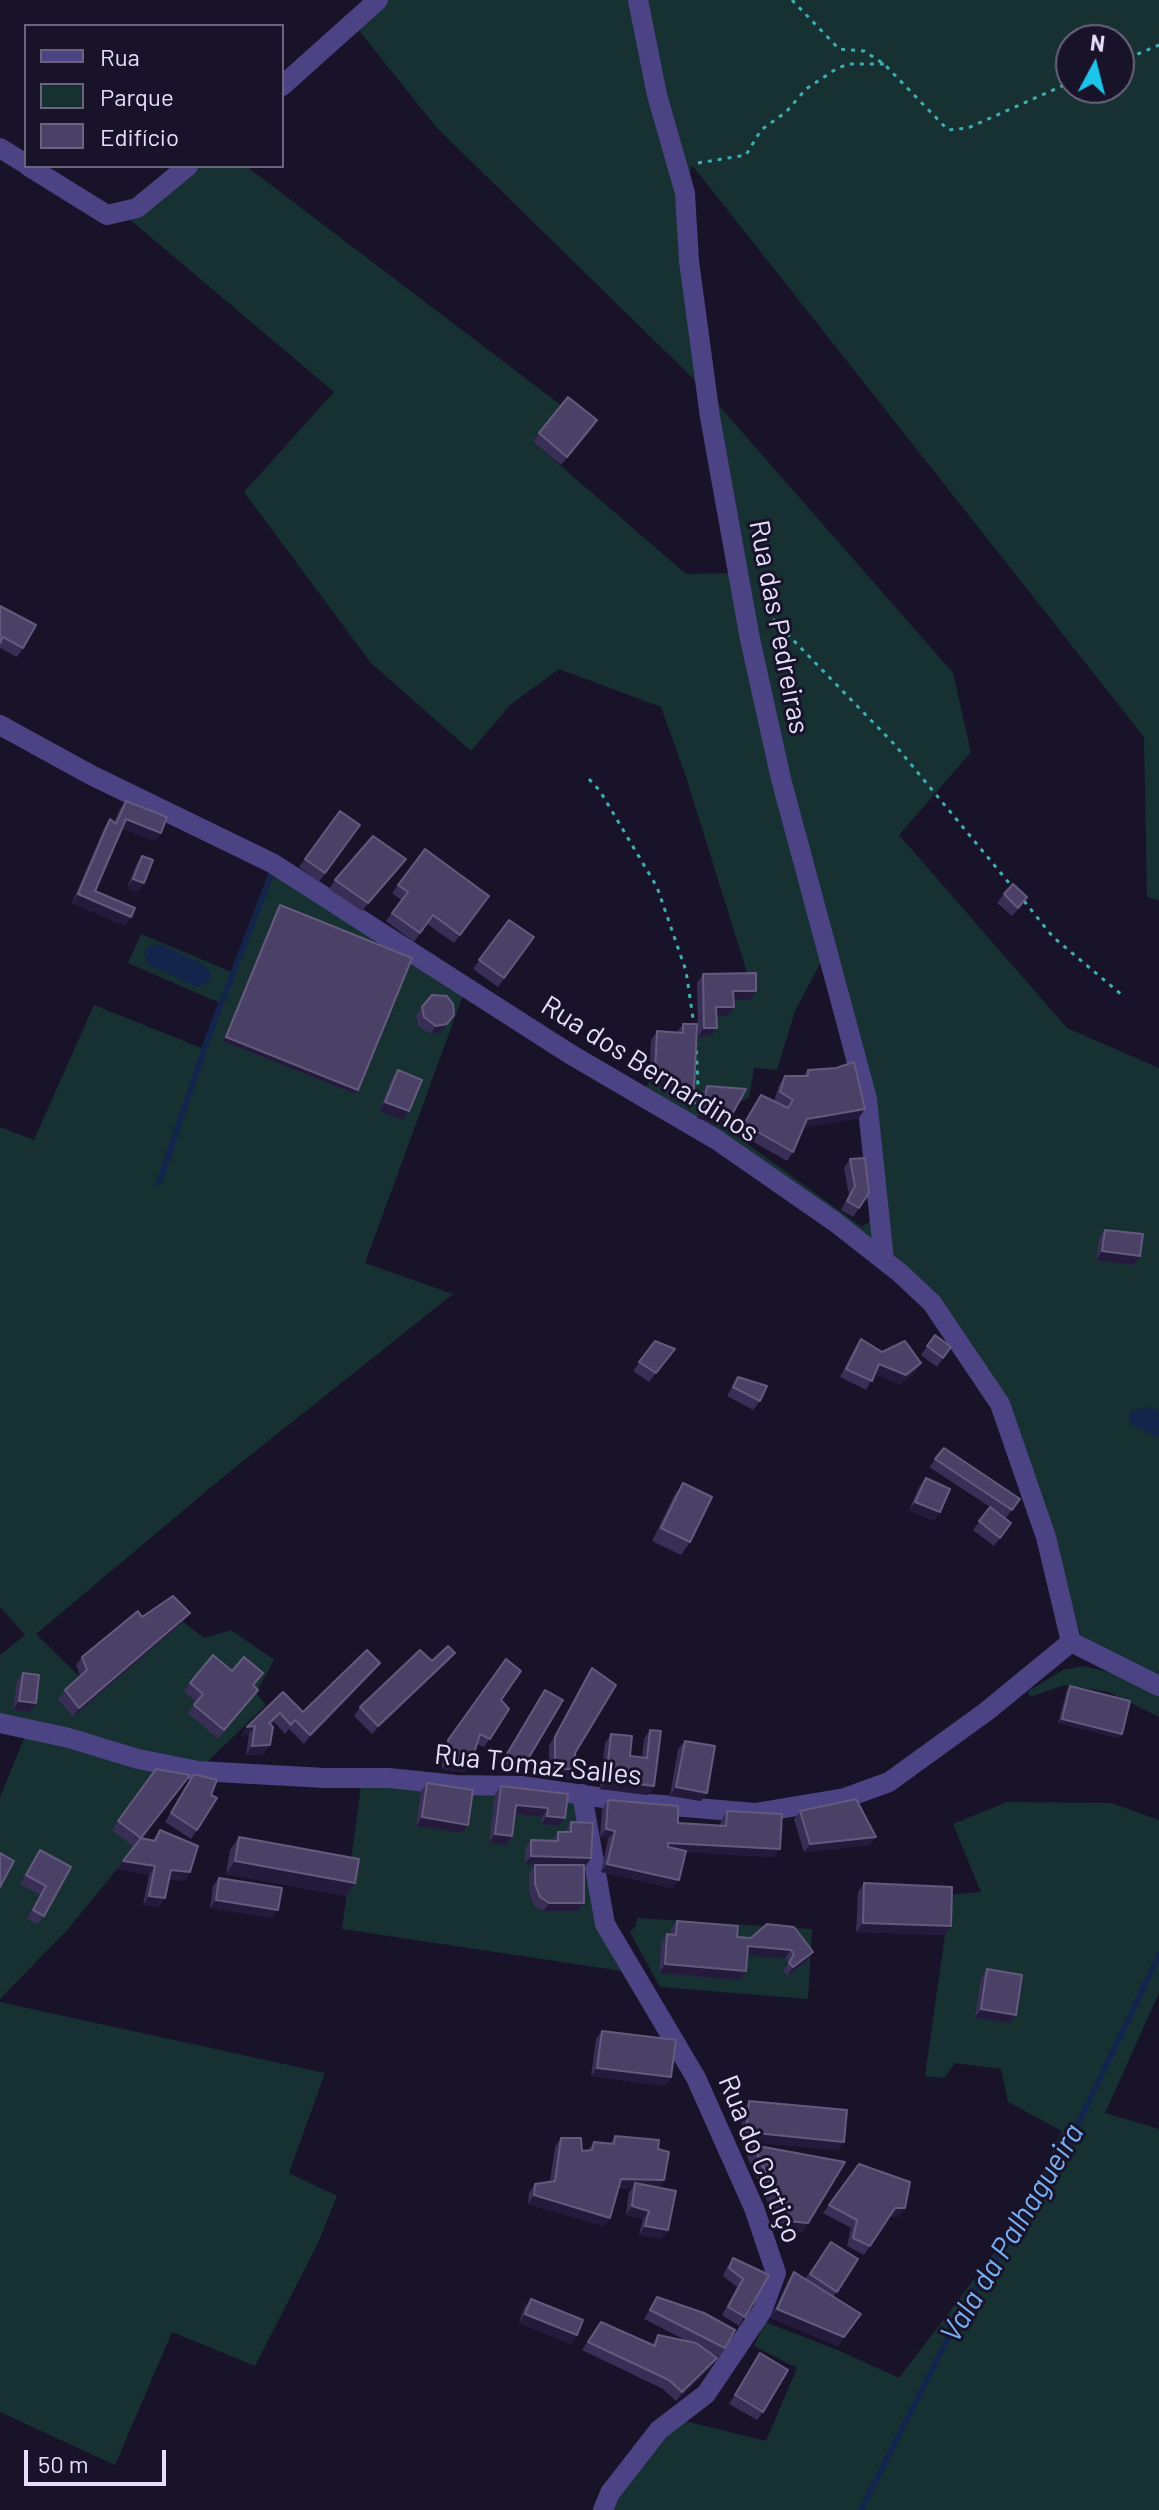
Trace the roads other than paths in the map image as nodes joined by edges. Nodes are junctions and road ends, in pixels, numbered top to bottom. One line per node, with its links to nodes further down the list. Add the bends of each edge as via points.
1 (378, 0): 3 (street)
2 (638, 0): 9 (street, Rua das Pedreiras, via 657,95 685,193 710,417 751,642 781,779 867,1099)
3 (284, 84)
4 (0, 148): 5 (street)
5 (24, 163)
6 (32, 168): 7 (street, via 107,215 137,208)
7 (186, 168)
8 (0, 725): 9 (street, Rua dos Bernardinos, via 272,863 570,1054 717,1140)
9 (884, 1260): 10 (street, Rua dos Bernardinos, via 932,1303 1000,1404 1046,1537)
10 (1071, 1642): 11 (street); 13 (street, Rua Tomaz Salles, via 889,1782 845,1798 755,1813)
11 (1159, 1686)
12 (0, 1723): 13 (street, Rua Tomaz Salles, via 198,1771 389,1778)
13 (582, 1794): 14 (street, Rua do Cortiço, via 605,1924 696,2078 754,2208 776,2273 762,2311 716,2361 706,2394 659,2430 610,2493)
14 (603, 2510)

